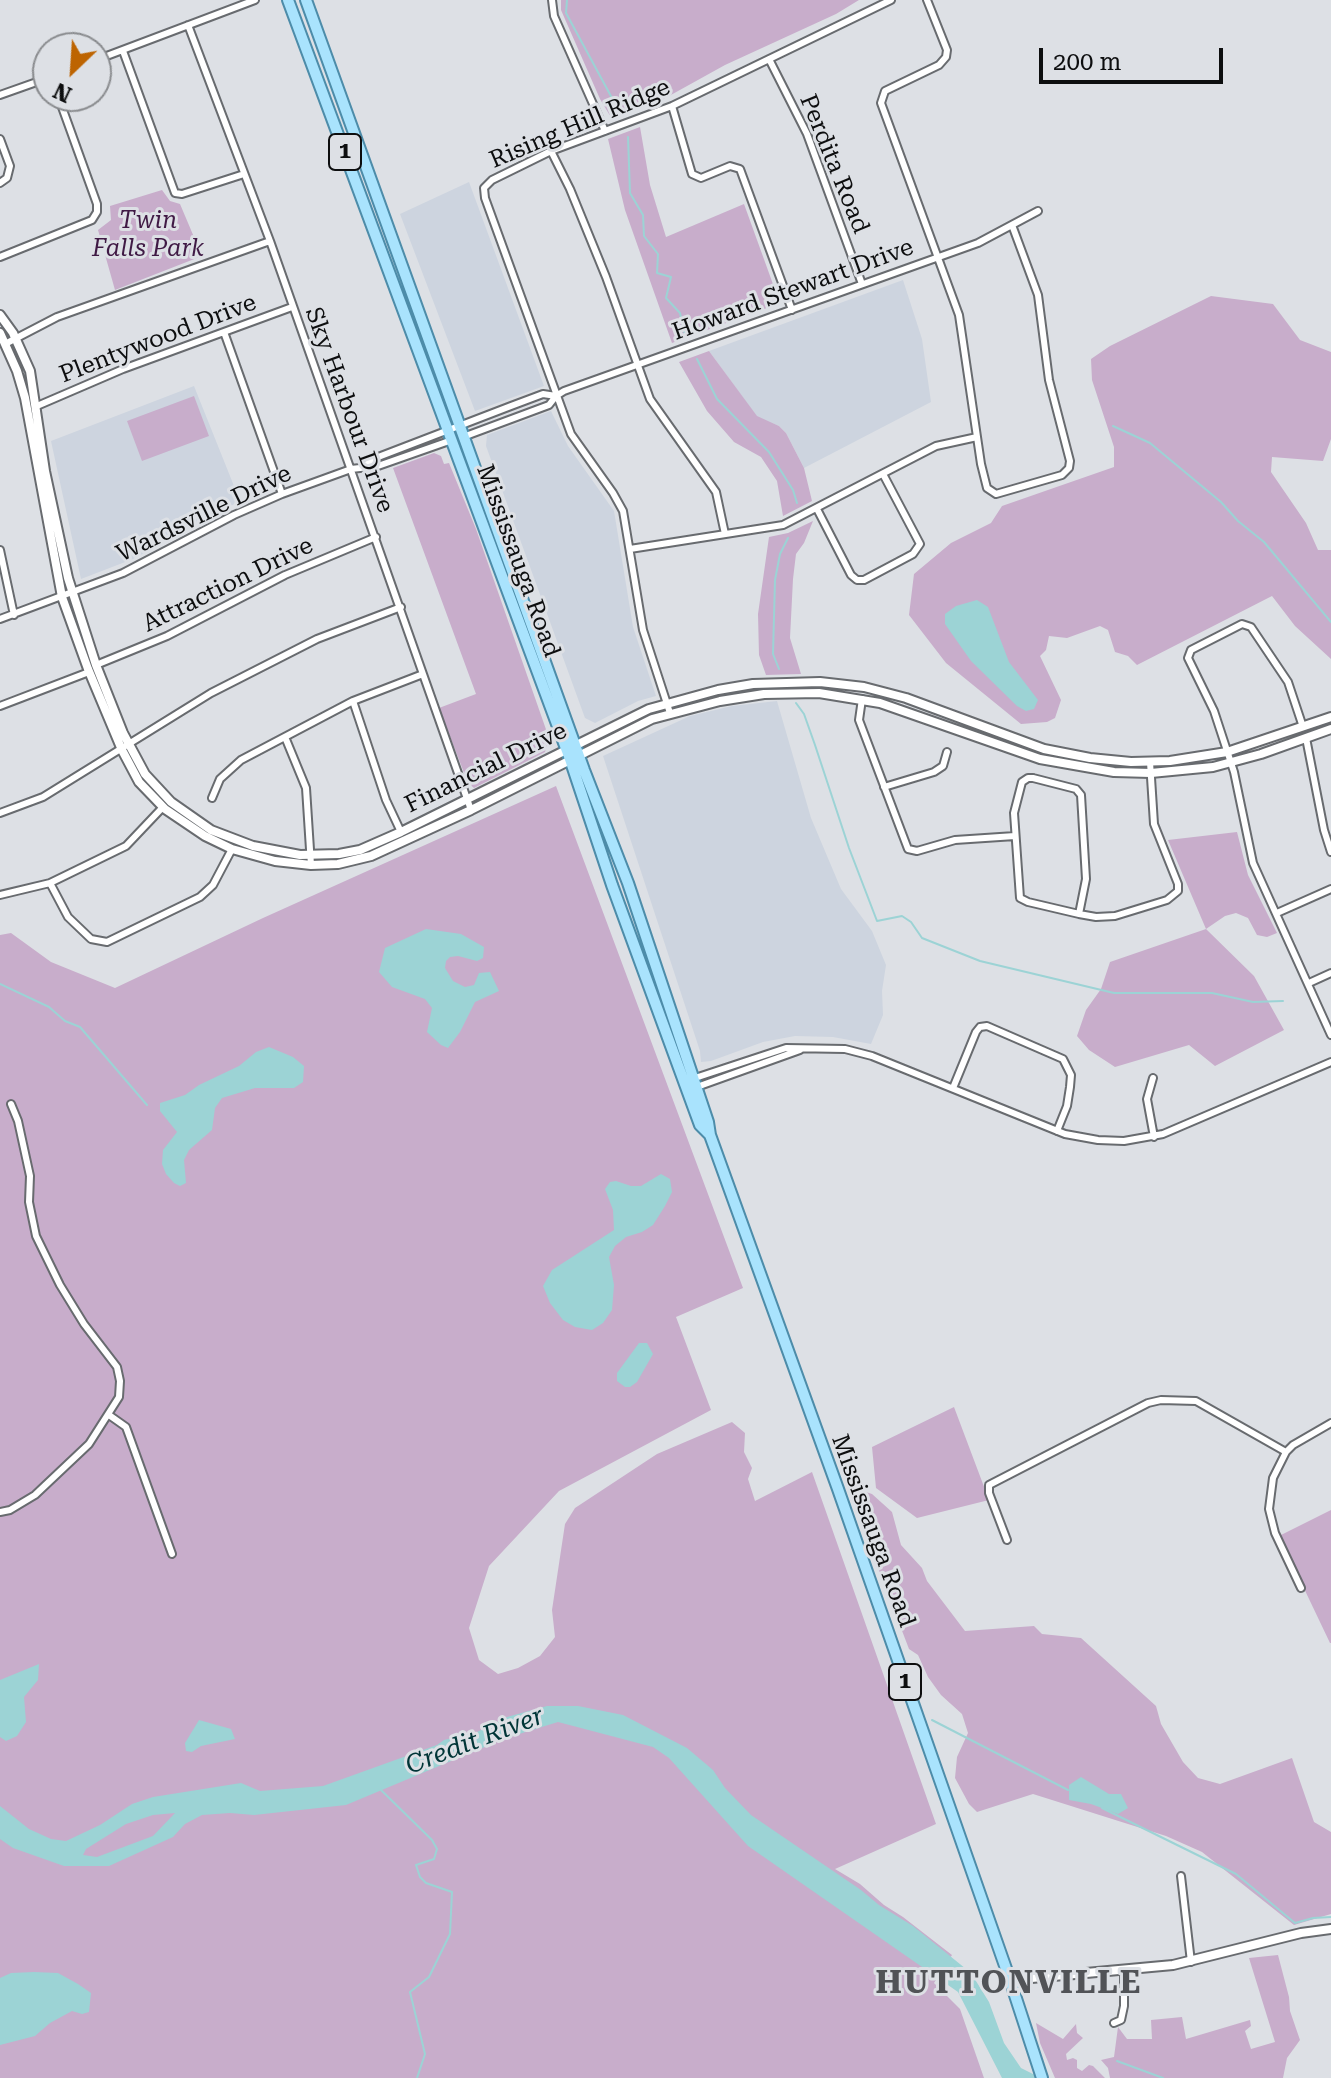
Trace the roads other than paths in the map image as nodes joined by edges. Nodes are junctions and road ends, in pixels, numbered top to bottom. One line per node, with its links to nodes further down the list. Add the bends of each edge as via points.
1 (255, 0): 7 (street)
2 (288, 0): 36 (main road, Mississauga Road / 1)
3 (306, 0): 35 (main road, Mississauga Road / 1)
4 (552, 0): 15 (street, via 554,16)
5 (891, 0): 10 (street, Rising Hill Ridge)
6 (927, 0): 24 (street, via 946,57 885,91 881,99)
7 (188, 25): 8 (street); 18 (street, Sky Harbour Drive)
8 (123, 51): 9 (street); 18 (street, via 175,193)
9 (112, 55)
10 (769, 59): 13 (street, Rising Hill Ridge); 25 (street, Perdita Road, via 807,134)
11 (32, 84): 12 (street)
12 (0, 95)
13 (672, 106): 15 (street, Rising Hill Ridge); 27 (street, via 692,174 701,178 730,166 740,169)
14 (64, 112): 23 (street, via 97,212 92,220)
15 (605, 131): 17 (street, Rising Hill Ridge)
16 (0, 139): 19 (street, via 10,166)
17 (551, 151): 32 (street); 33 (street, Rising Hill Ridge, via 492,180 484,193)
18 (244, 174): 22 (street, Sky Harbour Drive)
19 (0, 183)
20 (1038, 211): 21 (street, Howard Stewart Drive)
21 (1012, 225): 24 (street, Howard Stewart Drive); 37 (street, via 1038,295 1049,380 1069,468 1062,475 991,492)
22 (270, 241): 26 (street, Sky Harbour Drive); 31 (street, via 57,317)
23 (0, 257)
24 (938, 257): 25 (street, Howard Stewart Drive); 37 (street, via 959,315)
25 (862, 284): 27 (street, Howard Stewart Drive)
26 (292, 307): 29 (street, Plentywood Drive); 38 (street, Sky Harbour Drive)
27 (792, 310): 32 (street, Howard Stewart Drive)
28 (0, 315): 31 (street, Financial Drive)
29 (224, 332): 34 (street, Plentywood Drive); 40 (street)
30 (0, 333): 31 (street, Financial Drive)
31 (11, 341): 34 (street, Financial Drive, via 30,371); 47 (street, Financial Drive)
32 (638, 366): 33 (street, Howard Stewart Drive); 42 (street, via 655,408 716,492)
33 (556, 396): 35 (street, Howard Stewart Drive, via 549,405); 35 (street, Howard Stewart Drive, via 543,394); 44 (street, via 573,439 620,505)
34 (37, 406): 46 (street, Financial Drive, via 45,471)
35 (463, 431): 36 (street, Howard Stewart Drive); 36 (street, Howard Stewart Drive); 66 (main road, Mississauga Road / 1)
36 (450, 435): 38 (street, Wardsville Drive, via 378,466); 66 (main road, Mississauga Road / 1)
37 (977, 437): 39 (street, via 944,443)
38 (351, 469): 40 (street, Wardsville Drive); 43 (street, Sky Harbour Drive)
39 (883, 474): 41 (street); 41 (street, via 920,544 913,554 861,581 851,575)
40 (282, 494): 46 (street, Wardsville Drive)
41 (817, 509): 42 (street, via 778,527)
42 (725, 534): 44 (street)
43 (376, 537): 48 (street, Sky Harbour Drive); 51 (street, Attraction Drive)
44 (630, 549): 55 (street, via 643,630)
45 (0, 550): 49 (street)
46 (72, 594): 47 (street, Wardsville Drive); 51 (street, Financial Drive)
47 (62, 597): 49 (street, Wardsville Drive); 51 (street, Financial Drive)
48 (401, 607): 52 (street, Sky Harbour Drive); 63 (street, via 304,645 211,693)
49 (14, 615): 50 (street, Wardsville Drive)
50 (0, 619)
51 (92, 669): 56 (street, Attraction Drive); 63 (street, Financial Drive)
52 (423, 674): 54 (street); 72 (street, Sky Harbour Drive)
53 (862, 699): 57 (street, Financial Drive, via 764,694); 69 (street, Financial Drive, via 1055,763); 70 (street, via 859,720)
54 (353, 701): 61 (street); 76 (street)
55 (667, 703): 57 (street); 66 (street, Financial Drive); 67 (street, Financial Drive, via 753,684 846,685 906,698 1044,749)
56 (0, 706)
57 (670, 713): 66 (street, Financial Drive)
58 (1331, 717): 59 (street, Financial Drive)
59 (1303, 727): 65 (street, Financial Drive); 65 (street, via 1288,682 1251,627 1242,624 1193,647 1188,658)
60 (1331, 729): 62 (street, Financial Drive)
61 (285, 737): 71 (street, via 229,770); 80 (street, via 306,788)
62 (1306, 738): 68 (street, Financial Drive); 79 (street)
63 (126, 748): 73 (street, Financial Drive, via 139,782); 75 (street, via 43,797); 80 (street, Financial Drive, via 161,793 197,822 253,846)
64 (947, 752): 70 (street, via 943,766 934,772)
65 (1227, 752): 67 (street, Financial Drive); 68 (street)
66 (572, 753): 72 (street, Financial Drive); 74 (street, Financial Drive); 92 (main road, Mississauga Road / 1, via 628,883)
67 (1150, 762): 69 (street)
68 (1231, 763): 69 (street, Financial Drive); 85 (street, via 1253,863)
69 (1151, 773): 86 (street, via 1154,824 1178,891 1167,900 1115,916)
70 (884, 787): 77 (street, via 904,844 912,851 955,840)
71 (212, 798)
72 (467, 799): 74 (street, Sky Harbour Drive); 76 (street, Financial Drive)
73 (163, 807): 78 (street, Financial Drive); 82 (street, via 126,846)
74 (471, 810): 81 (street, Financial Drive, via 371,856)
75 (0, 813)
76 (401, 832): 80 (street, Financial Drive, via 360,850)
77 (1015, 836): 86 (street, via 1020,898); 86 (street, via 1015,808 1024,779 1079,792 1086,879)
78 (232, 849): 81 (street, Financial Drive); 82 (street, via 213,885 200,897 107,942 91,939 68,917)
79 (1331, 852)
80 (311, 855): 81 (street)
81 (311, 865)
82 (50, 883): 84 (street)
83 (1331, 889): 85 (street)
84 (0, 895)
85 (1277, 913): 88 (street)
86 (1079, 914)
87 (1331, 973): 88 (street)
88 (1309, 983): 89 (street)
89 (1331, 1035)
90 (1331, 1062): 96 (street)
91 (1153, 1078): 96 (street, via 1147,1099)
92 (690, 1084): 93 (street, via 775,1050 837,1048); 108 (main road, Mississauga Road / 1, via 708,1122)
93 (953, 1088): 95 (street); 95 (street, via 976,1032 987,1026 1063,1059 1070,1087)
94 (11, 1104): 97 (street, via 30,1176 32,1221 46,1261 117,1367 119,1397)
95 (1057, 1131): 96 (street, via 1106,1141)
96 (1154, 1137)
97 (109, 1415): 100 (street, via 65,1469 35,1495); 102 (street, via 126,1427)
98 (1331, 1423): 99 (street)
99 (1286, 1452): 101 (street, via 1196,1401 1148,1403 989,1485); 103 (street, via 1273,1478 1269,1509)
100 (0, 1512)
101 (1007, 1540)
102 (172, 1554)
103 (1301, 1588)
104 (1181, 1876): 106 (street)
105 (1331, 1929): 106 (street)
106 (1191, 1962): 107 (street)
107 (1124, 1969): 108 (street); 109 (street, via 1124,2006 1121,2020)
108 (1010, 1980): 110 (main road, Mississauga Road / 1)
109 (1114, 2023)
110 (1042, 2078)

